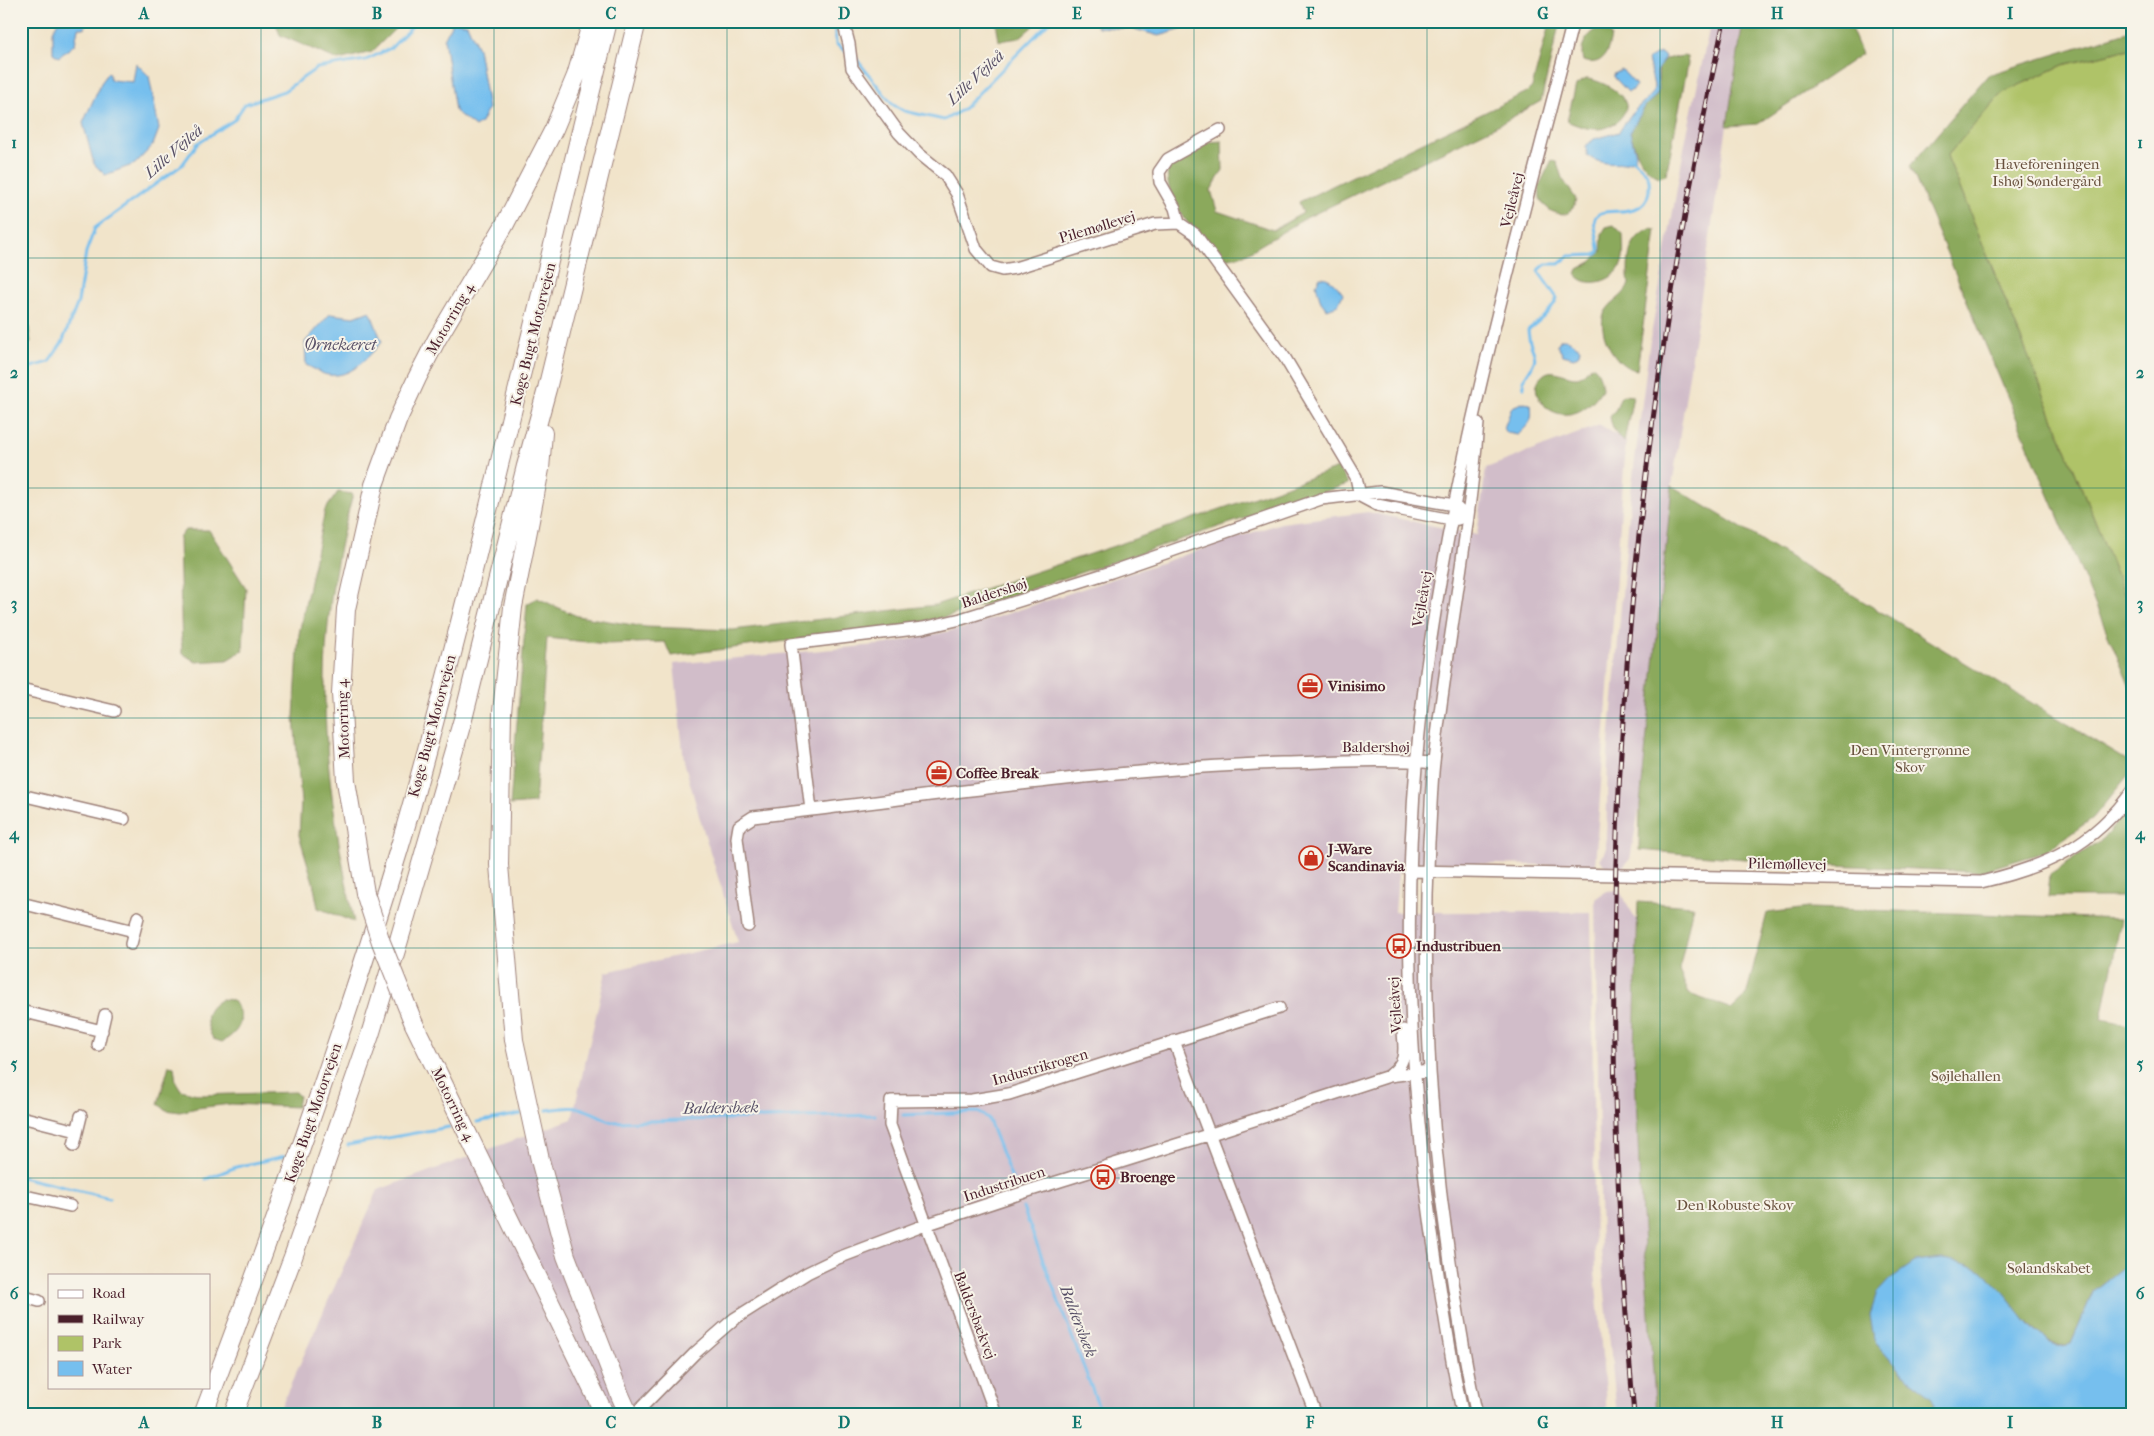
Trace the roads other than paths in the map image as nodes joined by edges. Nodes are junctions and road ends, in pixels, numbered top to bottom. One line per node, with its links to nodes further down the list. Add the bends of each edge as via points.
1 (592, 21): 51 (highway, Motorring 4, bridge, via 576,76 554,129 512,211 437,339 398,419 374,485 346,609 341,693 346,781 365,892 381,942 414,1024)
2 (608, 21): 49 (highway, Køge Bugt Motorvejen, via 532,338 433,728 399,848 337,1046 266,1249)
3 (637, 21): 9 (highway, Køge Bugt Motorvejen)
4 (843, 21): 7 (street, Pilemøllevej, via 852,68 899,133 945,175 957,194 976,249 991,267 1002,270 1015,268 1155,224)
5 (1573, 21): 8 (street, Vejleåvej)
6 (1220, 130): 7 (street, via 1168,159 1159,172 1160,182 1175,208)
7 (1179, 223): 10 (street, via 1195,234 1285,358 1356,477)
8 (1480, 387): 11 (street, Vejleåvej); 12 (street, Vejleåvej, via 1474,473)
9 (547, 390): 50 (highway, Køge Bugt Motorvejen, via 463,719 370,1035 293,1256); 52 (highway, via 540,469 513,606 502,712 499,864 514,1040 540,1160 566,1256)
10 (1360, 496): 11 (street, Baldershøj, via 1380,492); 13 (street, Baldershøj, via 1377,505); 20 (street, Baldershøj, via 1321,499 1111,572 962,619 923,628 791,644)
11 (1454, 505): 12 (street); 13 (street, Vejleåvej)
12 (1467, 518): 13 (street, Baldershøj); 17 (street, Vejleåvej)
13 (1451, 520): 16 (street, Vejleåvej, via 1430,638)
14 (21, 689): 15 (street)
15 (114, 711)
16 (1416, 761): 17 (street, Baldershøj); 20 (street, Baldershøj, via 1232,765 1099,776); 23 (street, Vejleåvej)
17 (1434, 763): 22 (street, Vejleåvej)
18 (2133, 790): 22 (street, Pilemøllevej, via 2106,822 2064,853 2040,866 1981,882)
19 (21, 795): 21 (street)
20 (811, 810): 26 (street, Baldershøj, via 753,818 739,826 737,838)
21 (124, 819)
22 (1428, 870): 23 (street, Pilemøllevej); 36 (street, Vejleåvej, via 1426,971)
23 (1409, 871): 29 (street, Vejleåvej)
24 (21, 903): 27 (street)
25 (138, 917): 27 (street)
26 (748, 926)
27 (134, 931): 28 (street)
28 (131, 944)
29 (1408, 974): 37 (street, Vejleåvej); 38 (street, via 1403,995 1404,1059)
30 (1280, 1008): 34 (street, Industrikrogen)
31 (21, 1011): 33 (street)
32 (105, 1015): 33 (street)
33 (102, 1031): 35 (street)
34 (1174, 1041): 42 (street); 46 (street, Industrikrogen, via 1009,1094 972,1100 891,1101 890,1125)
35 (98, 1045)
36 (1430, 1071): 37 (street, Industribuen); 57 (street, Vejleåvej, via 1441,1198)
37 (1413, 1073): 38 (street, Industribuen); 56 (street, Vejleåvej, via 1427,1203)
38 (1389, 1076): 42 (street, Industribuen)
39 (81, 1116): 41 (street)
40 (21, 1117): 41 (street)
41 (77, 1130): 43 (street)
42 (1211, 1134): 46 (street, Industribuen); 55 (street)
43 (74, 1145)
44 (21, 1195): 45 (street)
45 (70, 1206)
46 (925, 1225): 53 (street, Industribuen, via 838,1258 734,1319); 54 (street, Baldersbækvej)
47 (21, 1296): 48 (street)
48 (39, 1301)
49 (203, 1415)
50 (232, 1415)
51 (606, 1415)
52 (629, 1415)
53 (634, 1415)
54 (996, 1415)
55 (1316, 1415)
56 (1463, 1415)
57 (1477, 1415)

